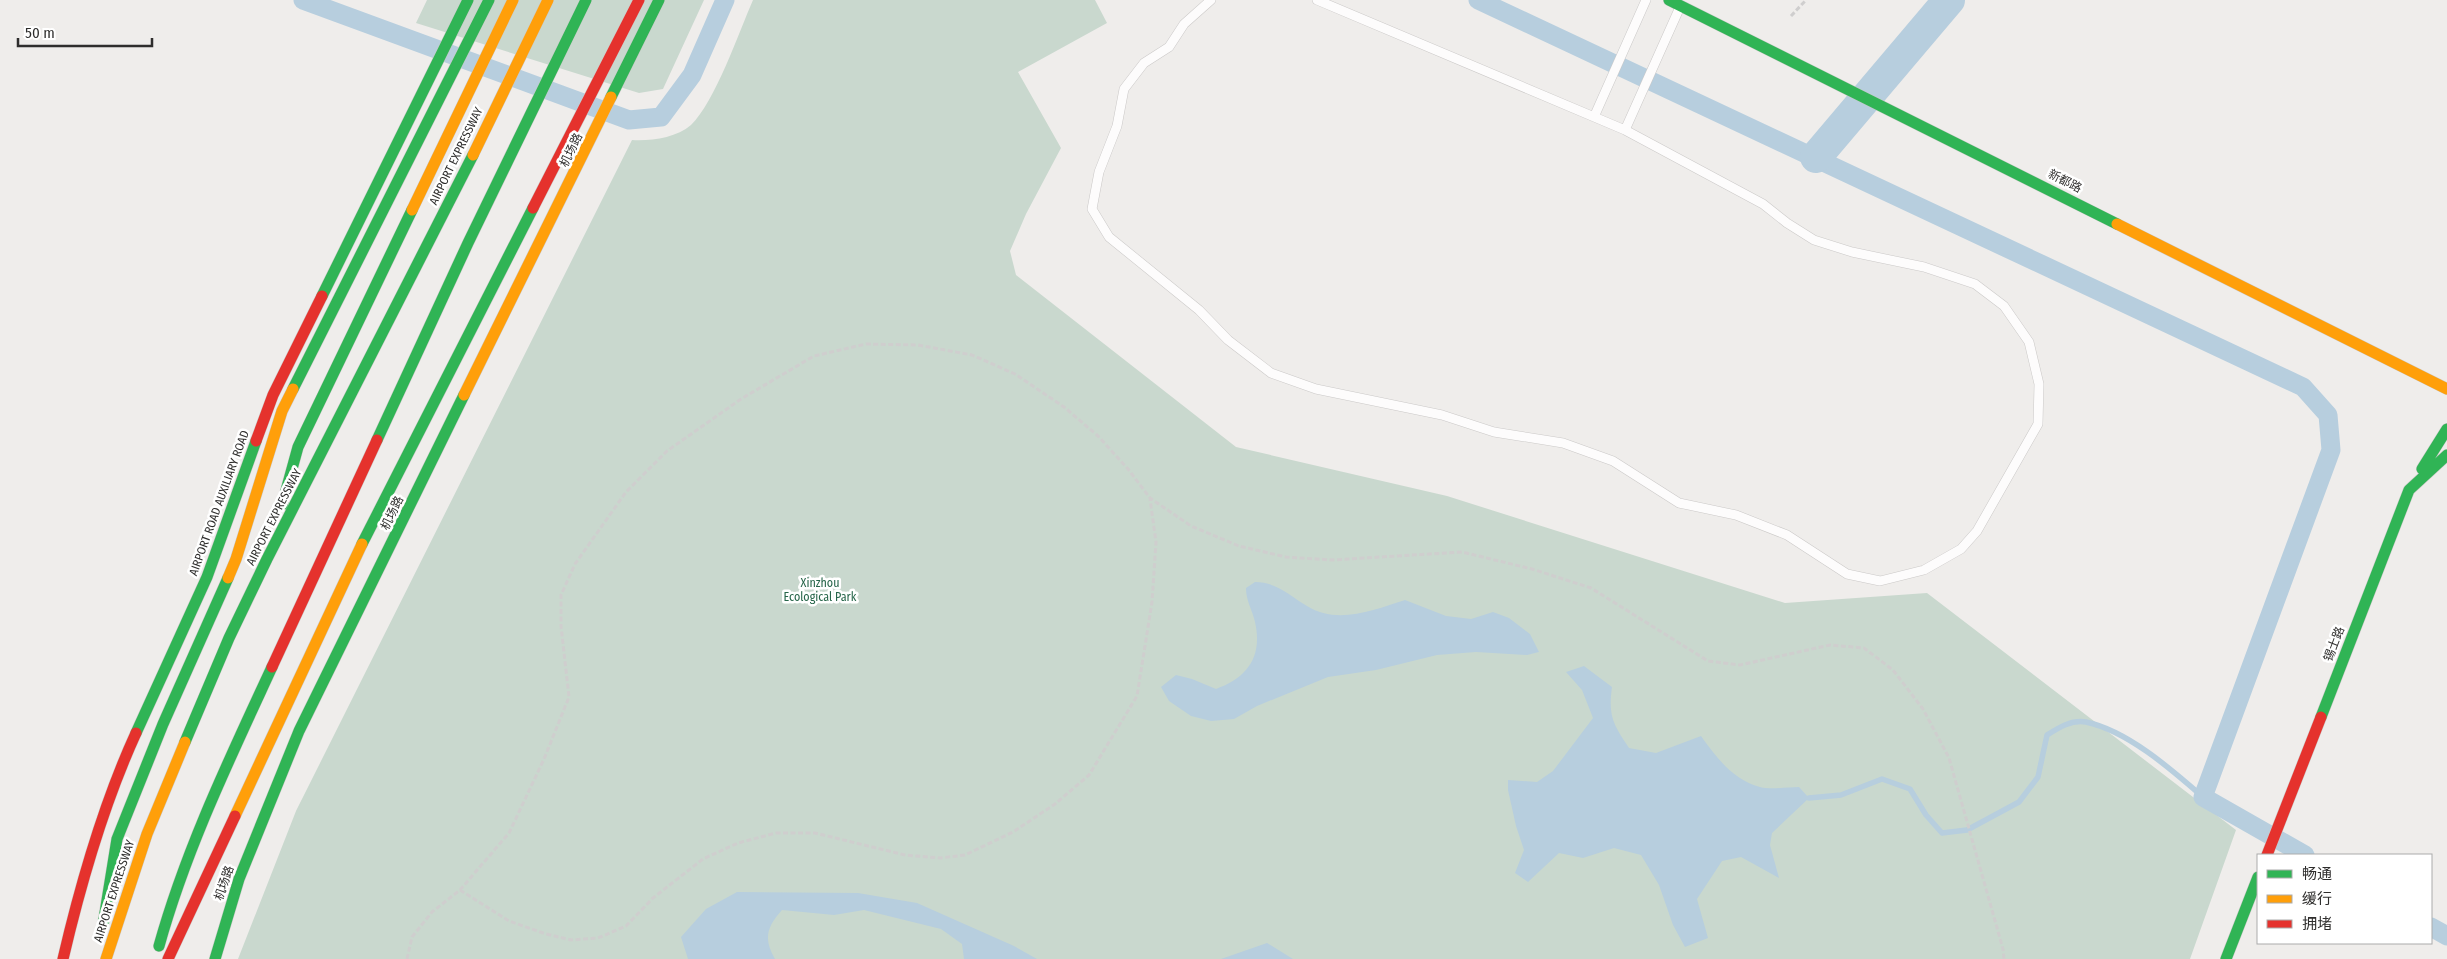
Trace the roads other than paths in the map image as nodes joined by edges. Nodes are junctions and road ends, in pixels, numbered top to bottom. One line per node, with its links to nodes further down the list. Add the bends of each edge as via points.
1 (468, 0): 22 (main road, AIRPORT ROAD AUXILIARY ROAD, via 273,395 207,577 116,779 76,904)
2 (489, 0): 23 (main road, via 282,411 236,559 163,724 117,839)
3 (513, 0): 19 (main road, via 298,447)
4 (548, 0): 19 (main road, AIRPORT EXPRESSWAY, via 437,228)
5 (586, 0): 25 (main road, via 468,243 222,774 173,896)
6 (640, 0): 26 (main road, via 380,508)
7 (659, 0): 27 (main road, 机场路, via 300,731 239,879)
8 (1211, 0): 14 (lane, via 1184,24 1169,47 1144,63 1124,89 1117,126 1099,172 1092,209 1109,237 1271,373 1316,389 1442,415 1494,432 1563,443 1613,461 1679,503 1736,515 1787,535 1847,574 1880,581 1924,570 1961,549 1977,531 2038,424 2039,384 2029,342 2004,306 1975,284 1924,267 1852,252 1814,240 1763,204)
9 (1317, 0): 13 (lane)
10 (1646, 0): 13 (lane)
11 (1669, 0): 12 (main road, 新都路)
12 (1682, 3): 14 (lane); 15 (main road, 新都路)
13 (1594, 117): 14 (lane)
14 (1626, 130)
15 (2447, 389)
16 (2447, 429): 18 (main road)
17 (2447, 456): 18 (main road, 锡士路)
18 (2409, 490): 20 (main road, 锡士路)
19 (267, 559): 24 (main road, AIRPORT EXPRESSWAY, via 229,638 148,834)
20 (2267, 854)
21 (2257, 880): 28 (main road)
22 (63, 959)
23 (98, 959)
24 (106, 959)
25 (156, 959)
26 (168, 959)
27 (214, 959)
28 (2226, 959)

